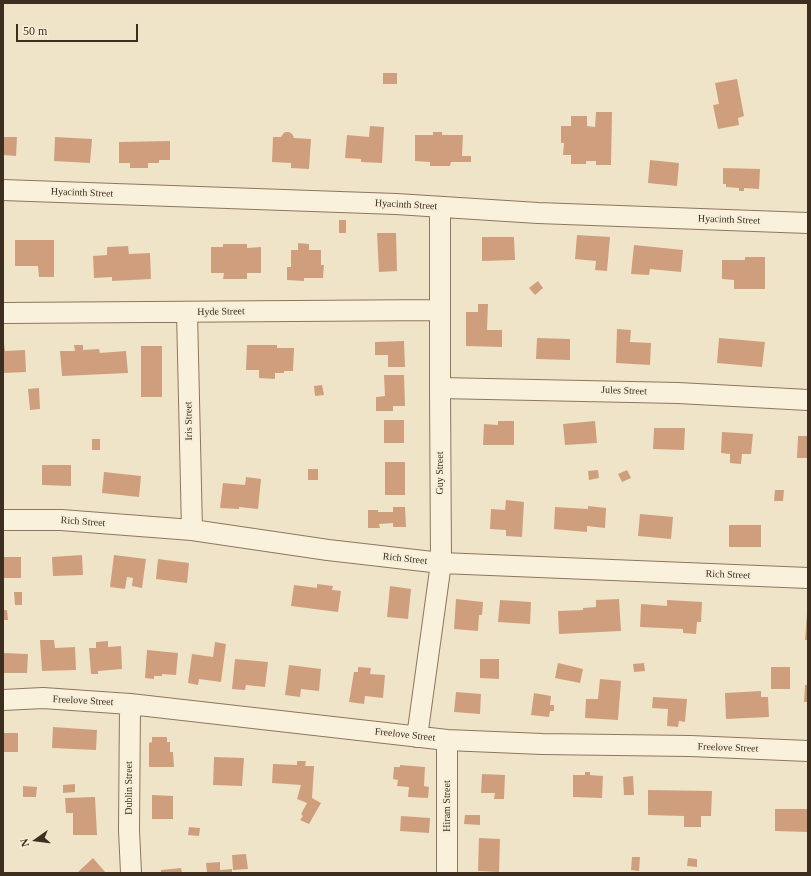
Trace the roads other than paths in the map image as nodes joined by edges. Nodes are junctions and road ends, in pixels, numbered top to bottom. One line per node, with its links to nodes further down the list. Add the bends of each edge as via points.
1 (3, 190): 2 (street, Hyacinth Street)
2 (440, 207): 3 (street, Hyacinth Street); 4 (street, Guy Street)
3 (808, 223)
4 (440, 310): 5 (street, Hyde Street); 7 (street, Guy Street)
5 (187, 312): 6 (street, Hyde Street); 10 (street, Iris Street)
6 (3, 313)
7 (440, 388): 8 (street, Jules Street, via 678,393); 11 (street, Guy Street)
8 (808, 400)
9 (3, 520): 10 (street, Rich Street, via 61,520)
10 (192, 530): 11 (street, Rich Street)
11 (441, 563): 12 (street, Rich Street); 15 (street, Guy Street)
12 (808, 578)
13 (3, 700): 14 (street, Freelove Street, via 43,698)
14 (130, 704): 15 (street, Freelove Street); 18 (street, Dublin Street)
15 (417, 737): 16 (street, Freelove Street)
16 (447, 740): 17 (street, Freelove Street); 19 (street, Hiram Street)
17 (808, 751)
18 (131, 873)
19 (447, 873)

